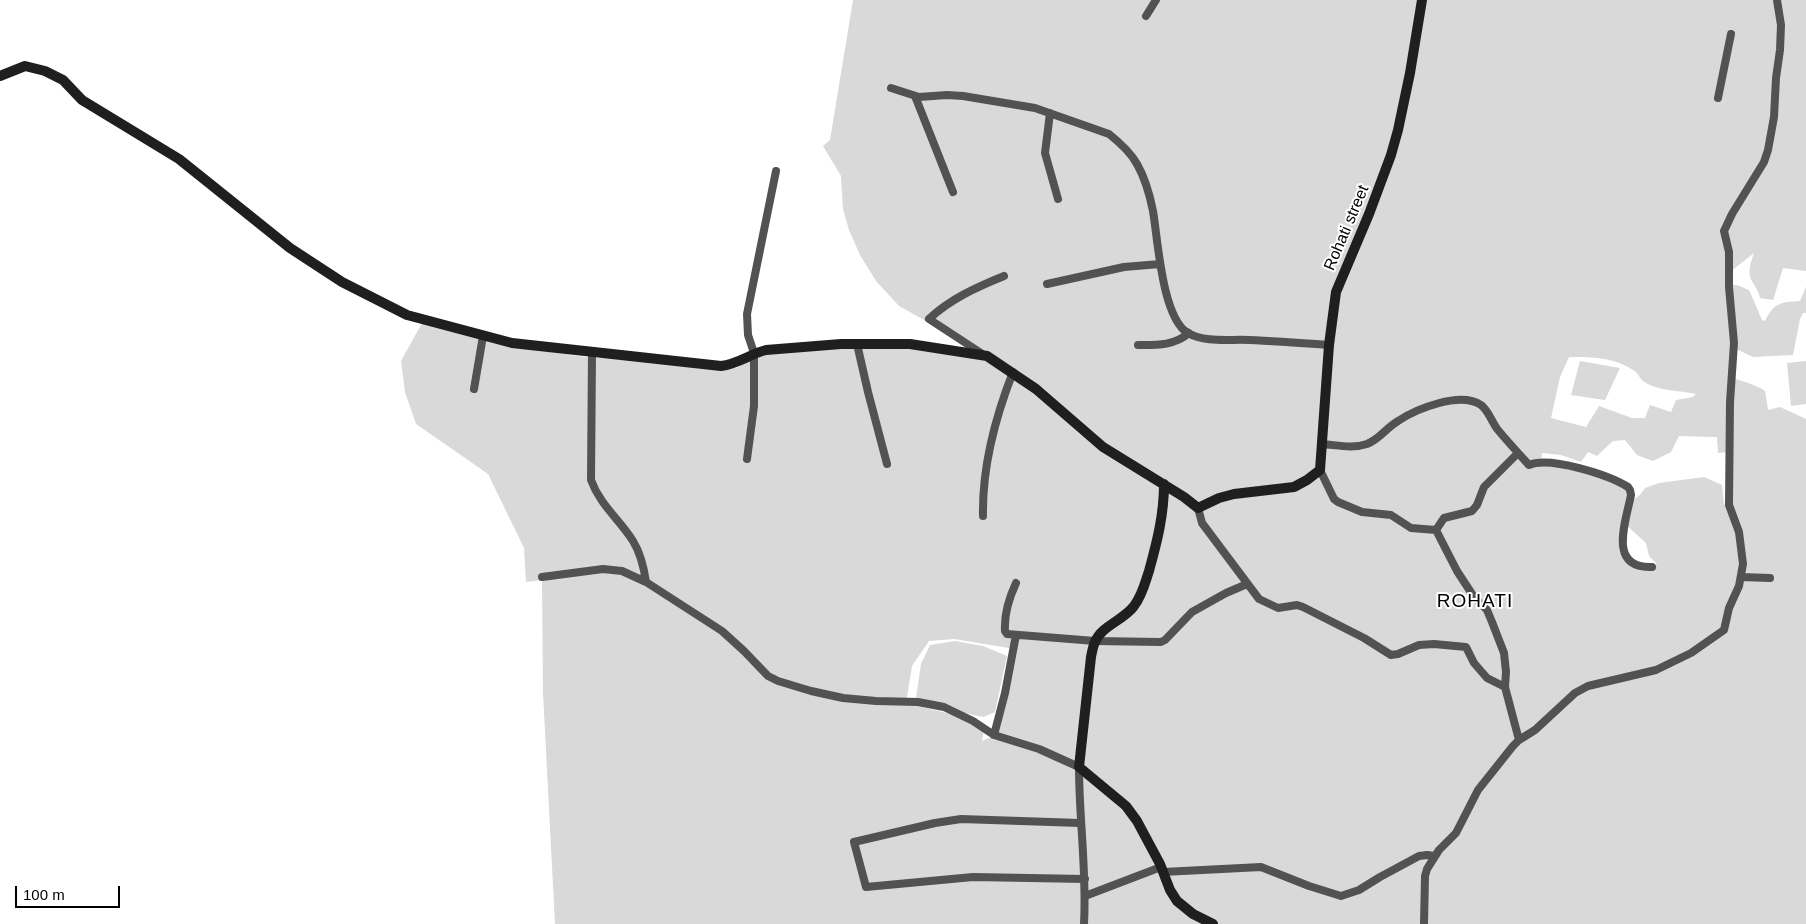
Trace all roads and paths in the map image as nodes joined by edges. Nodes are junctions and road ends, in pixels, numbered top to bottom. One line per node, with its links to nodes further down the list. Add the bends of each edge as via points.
1 (1156, 0): 4 (street)
2 (1422, 0): 21 (street, Rohati street, via 1398,130 1376,196 1336,292)
3 (1777, 0): 38 (street, via 1780,50 1768,150 1724,231 1729,252 1734,343 1729,505 1740,539)
4 (1146, 16)
5 (1731, 34): 9 (street)
6 (0, 76): 18 (street, via 25,66 46,71 63,80 82,100 179,159 290,248 342,282 407,315)
7 (891, 88): 8 (street)
8 (915, 96): 10 (street, via 963,96); 12 (street)
9 (1718, 98)
10 (1050, 113): 13 (street, via 1045,153); 14 (street, via 1109,134 1137,163 1152,210)
11 (776, 172): 23 (street, via 747,314 748,335)
12 (953, 192)
13 (1058, 198)
14 (1160, 264): 16 (street, via 1124,267); 17 (street, via 1173,316)
15 (1004, 276): 24 (street, via 948,303 929,319)
16 (1047, 284)
17 (1189, 333): 20 (street, via 1173,343); 21 (street, via 1214,339)
18 (483, 336): 22 (street, via 512,343); 26 (street)
19 (857, 344): 23 (street); 24 (street, via 910,344); 30 (street)
20 (1138, 345)
21 (1329, 345): 27 (street, Rohati street)
22 (592, 352): 23 (street, via 720,366 739,362); 40 (street, via 591,480 594,491 634,542)
23 (754, 353): 29 (street, via 754,406)
24 (987, 356): 25 (street)
25 (1013, 372): 32 (street, via 1103,447); 34 (street, via 993,432)
26 (474, 389)
27 (1322, 444): 28 (street, via 1356,446 1369,443 1410,414 1438,403 1468,401 1486,410 1497,429); 31 (street, Rohati street)
28 (1518, 453): 35 (street, via 1484,487 1472,510 1444,518); 36 (street, via 1529,465 1562,463 1628,487 1631,495 1622,533 1625,554 1634,565)
29 (747, 459)
30 (888, 464)
31 (1320, 470): 33 (street, via 1294,487 1234,494); 35 (street, via 1338,502 1362,512 1391,515 1412,528)
32 (1164, 484): 33 (street); 44 (street, via 1161,526 1139,598 1127,614)
33 (1198, 508): 42 (street, via 1202,523)
34 (983, 516)
35 (1436, 530): 45 (street, via 1457,571 1487,610 1506,663)
36 (1652, 567)
37 (542, 577): 40 (street, via 609,569 632,574)
38 (1741, 577): 39 (street); 47 (street, via 1724,630 1691,653 1656,670 1581,689)
39 (1770, 578)
40 (646, 582): 46 (street, via 722,631 772,678 844,698 927,703 956,712)
41 (1016, 583): 43 (street, via 1004,622 1006,632)
42 (1247, 584): 44 (street, via 1192,612 1161,642); 45 (street, via 1267,604 1278,608 1303,607 1388,654 1398,654 1419,645 1466,647 1487,678)
43 (1016, 635): 44 (street); 46 (street)
44 (1095, 641): 48 (street)
45 (1505, 687): 47 (street)
46 (994, 735): 48 (street, via 1039,749)
47 (1519, 740): 50 (street, via 1478,790 1456,833)
48 (1079, 767): 49 (street); 51 (street, via 1126,806)
49 (1080, 823): 52 (street); 52 (street, via 961,820 854,842 866,887 973,877)
50 (1435, 856): 51 (street, via 1419,856 1359,890 1341,896 1261,867); 56 (street, via 1425,876)
51 (1162, 869): 53 (street); 55 (street, via 1177,901)
52 (1085, 879): 53 (street)
53 (1085, 896): 54 (street)
54 (1084, 924)
55 (1213, 924)
56 (1424, 924)

